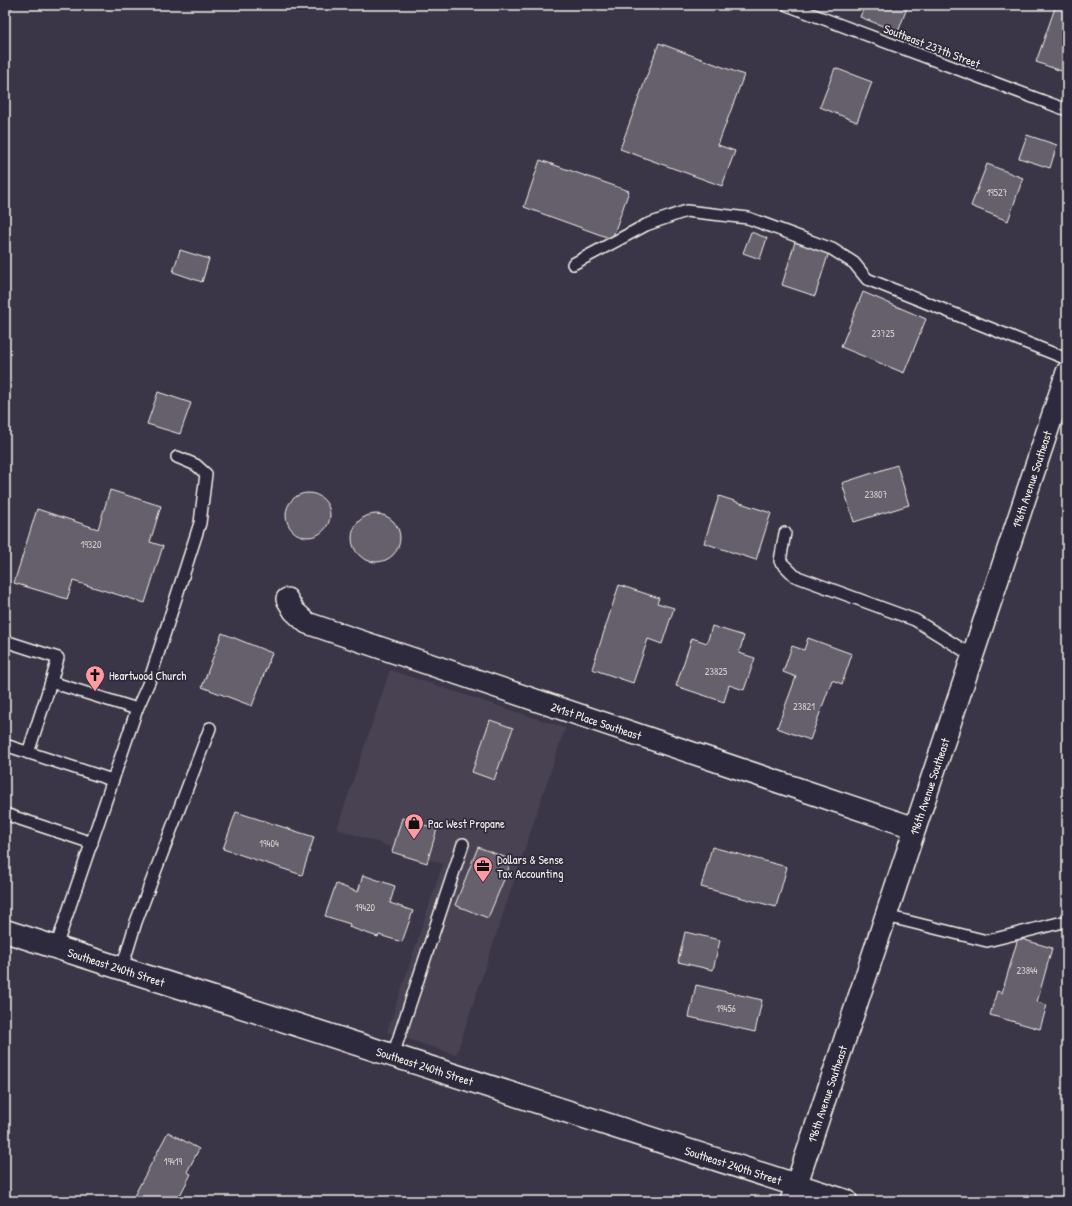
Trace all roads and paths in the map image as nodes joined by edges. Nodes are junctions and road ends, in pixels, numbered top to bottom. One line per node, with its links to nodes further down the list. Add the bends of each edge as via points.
1 (788, 5): 2 (lane, Southeast 237th Street)
2 (1067, 110)
3 (573, 264): 4 (lane, via 646,224 686,211 748,218 832,248 854,263 867,279)
4 (1067, 359)
5 (1067, 372): 10 (street, 196th Avenue Southeast)
6 (177, 457): 12 (lane, via 196,465 206,474 200,523 150,682)
7 (785, 533): 10 (lane, via 780,561 795,576 915,620)
8 (287, 599): 18 (street, 241st Place Southeast, via 294,612 307,623)
9 (5, 641): 11 (lane, via 58,658)
10 (973, 656): 18 (street, 196th Avenue Southeast)
11 (51, 682): 12 (lane); 15 (lane)
12 (136, 709): 16 (lane)
13 (210, 728): 25 (lane, via 136,922)
14 (5, 745): 15 (lane)
15 (28, 753): 16 (lane)
16 (112, 780): 19 (lane)
17 (5, 814): 19 (lane)
18 (915, 828): 21 (street, 196th Avenue Southeast)
19 (92, 843): 24 (lane)
20 (464, 844): 26 (lane)
21 (886, 916): 22 (lane, via 987,941); 27 (street, 196th Avenue Southeast)
22 (1067, 921)
23 (5, 931): 24 (main road, Southeast 240th Street)
24 (56, 947): 25 (main road, Southeast 240th Street)
25 (122, 968): 26 (main road, Southeast 240th Street)
26 (393, 1055): 27 (main road, Southeast 240th Street)
27 (794, 1193): 28 (main road, Southeast 240th Street)
28 (846, 1201)

